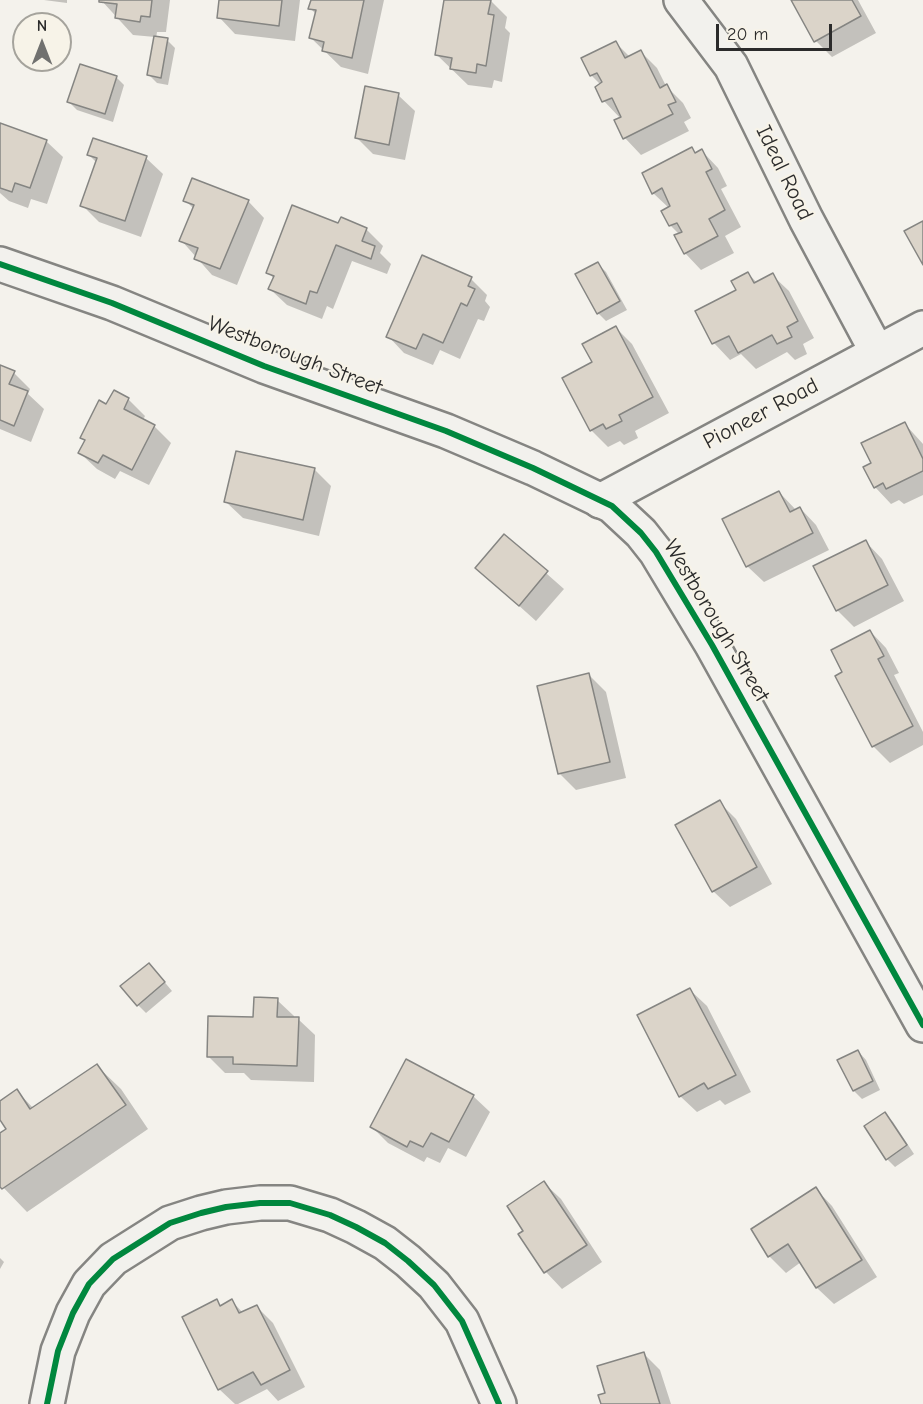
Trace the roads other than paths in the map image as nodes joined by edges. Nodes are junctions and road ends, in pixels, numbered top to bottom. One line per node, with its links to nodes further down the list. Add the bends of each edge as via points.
1 (681, 0): 4 (street, Ideal Road, via 731,66 806,219)
2 (0, 264): 5 (street, Westborough Street, via 446,431)
3 (923, 328): 4 (street, Pioneer Road)
4 (878, 352): 5 (street, Pioneer Road)
5 (600, 501): 6 (street, Westborough Street, via 612,506 656,552)
6 (923, 1025)
7 (47, 1404): 8 (street, via 58,1351 74,1313 89,1284 113,1259 170,1223 209,1210 260,1203 290,1203 330,1215 385,1243 408,1261 434,1285 462,1321)
8 (499, 1404)

